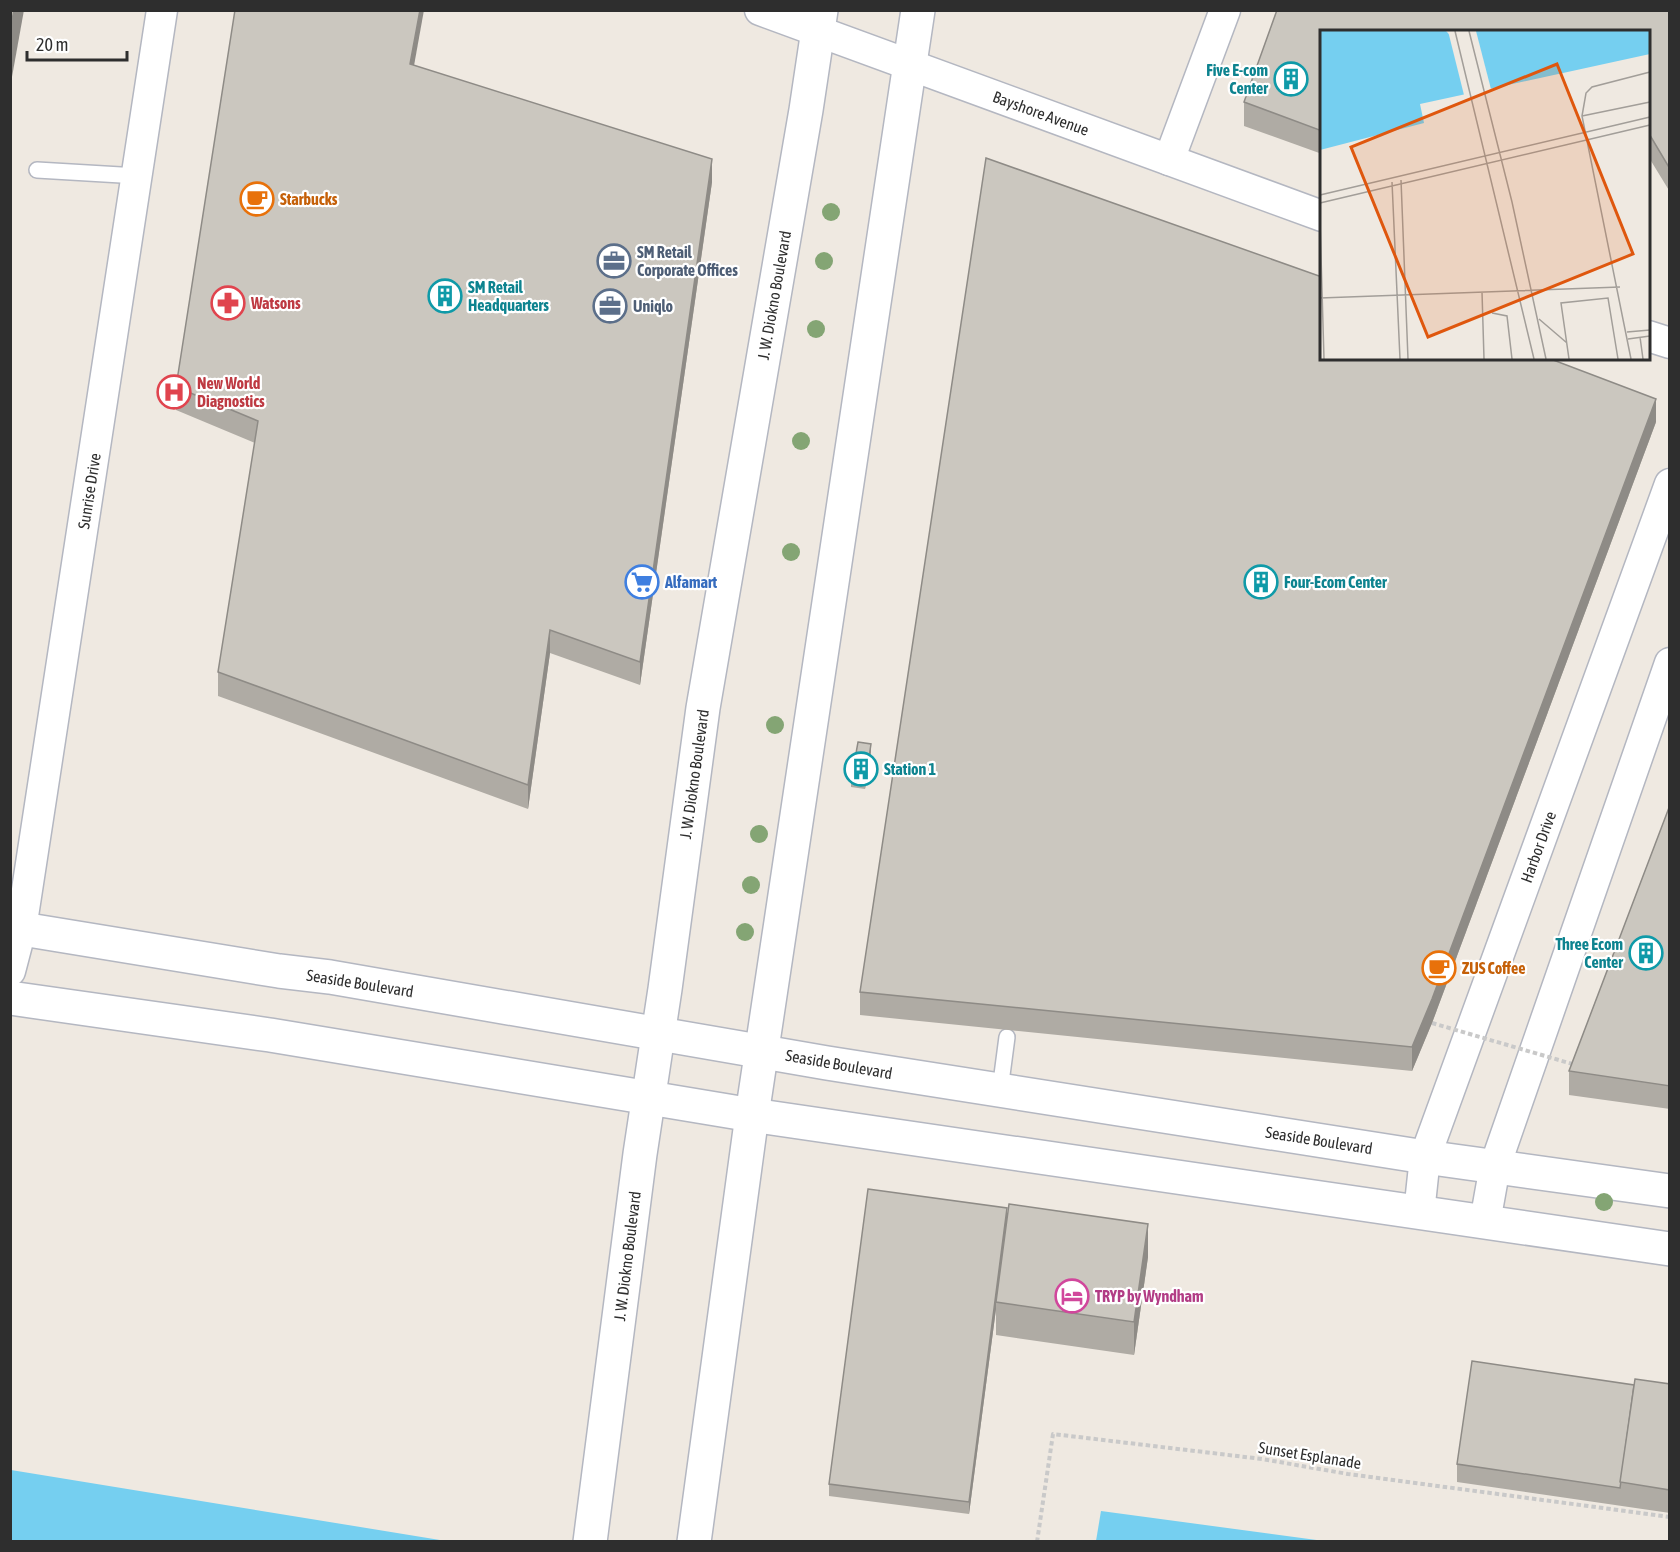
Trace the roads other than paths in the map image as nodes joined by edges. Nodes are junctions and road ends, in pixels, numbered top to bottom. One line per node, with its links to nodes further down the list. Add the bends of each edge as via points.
1 (162, 10): 9 (street, Sunrise Drive)
2 (760, 10): 5 (street, Bayshore Avenue)
3 (918, 10): 6 (street)
4 (1225, 10): 7 (street)
5 (819, 21): 6 (street, Bayshore Avenue); 18 (street, J. W. Diokno Boulevard, via 807,111 703,708)
6 (910, 65): 7 (street, Bayshore Avenue); 20 (street)
7 (1169, 160): 10 (street, Bayshore Avenue)
8 (37, 171): 9 (lane)
9 (138, 176): 15 (street, Sunrise Drive)
10 (1320, 215)
11 (1650, 337): 12 (street)
12 (1670, 343)
13 (1670, 484): 24 (street, Harbor Drive)
14 (1670, 663): 25 (street)
15 (16, 928): 16 (street, Sunrise Drive); 18 (street, Seaside Boulevard, via 330,977)
16 (10, 971)
17 (10, 998): 22 (street, via 270,1035)
18 (658, 1035): 20 (street, Seaside Boulevard); 22 (street, J. W. Diokno Boulevard)
19 (1007, 1037): 21 (lane)
20 (761, 1051): 21 (street, Seaside Boulevard); 23 (street)
21 (1000, 1090): 24 (street, Seaside Boulevard)
22 (649, 1098): 23 (street); 30 (street, J. W. Diokno Boulevard)
23 (752, 1114): 27 (street); 31 (street)
24 (1425, 1157): 25 (street, Seaside Boulevard); 27 (street, Harbor Drive)
25 (1495, 1166): 26 (street, Seaside Boulevard); 28 (street)
26 (1670, 1191)
27 (1419, 1213): 28 (street)
28 (1485, 1222): 29 (street)
29 (1670, 1249)
30 (590, 1538)
31 (694, 1542)

